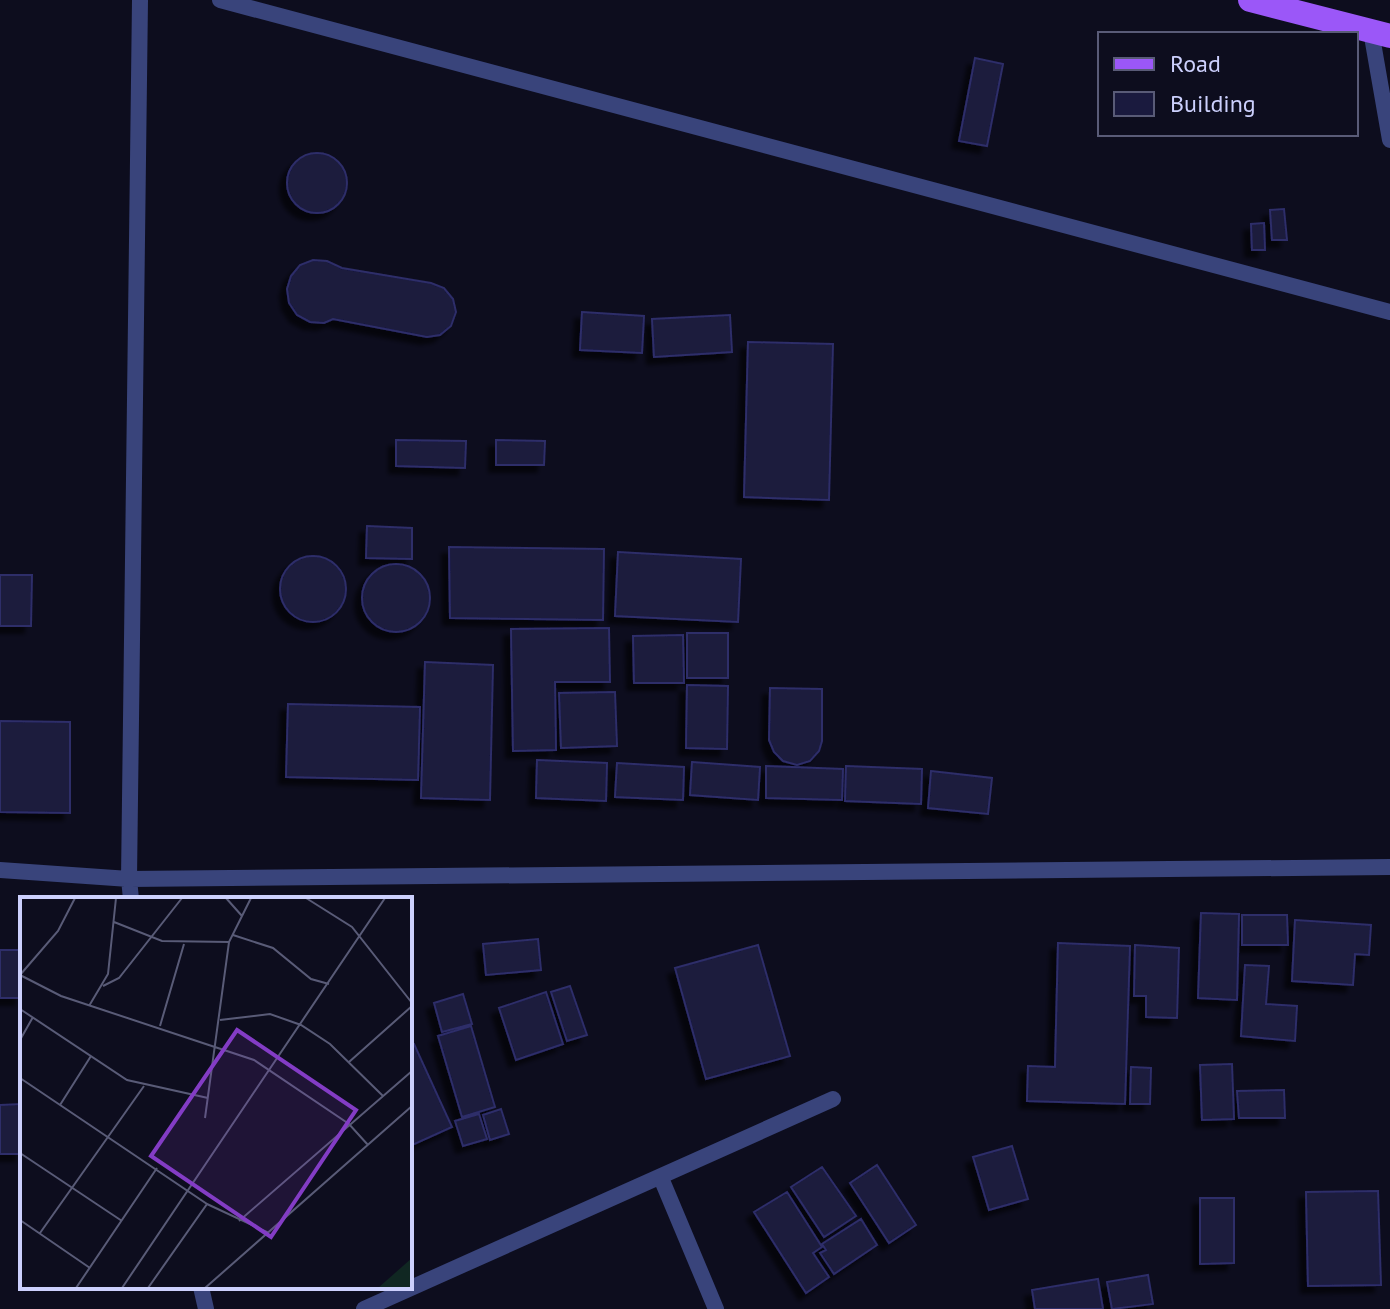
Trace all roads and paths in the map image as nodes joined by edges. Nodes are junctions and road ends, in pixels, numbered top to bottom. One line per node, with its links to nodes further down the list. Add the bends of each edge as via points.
1 (140, 0): 9 (street)
2 (220, 0): 6 (street)
3 (1250, 0): 4 (main road)
4 (1380, 34): 5 (street)
5 (1390, 140)
6 (1390, 312)
7 (1390, 867): 9 (street)
8 (0, 870): 9 (street)
9 (129, 879): 10 (street)
10 (131, 897)
11 (833, 1099): 12 (street)
12 (661, 1178): 13 (street); 18 (street)
13 (412, 1288)
14 (201, 1289): 16 (street)
15 (409, 1289): 17 (street)
16 (206, 1309)
17 (364, 1309)
18 (716, 1309)

